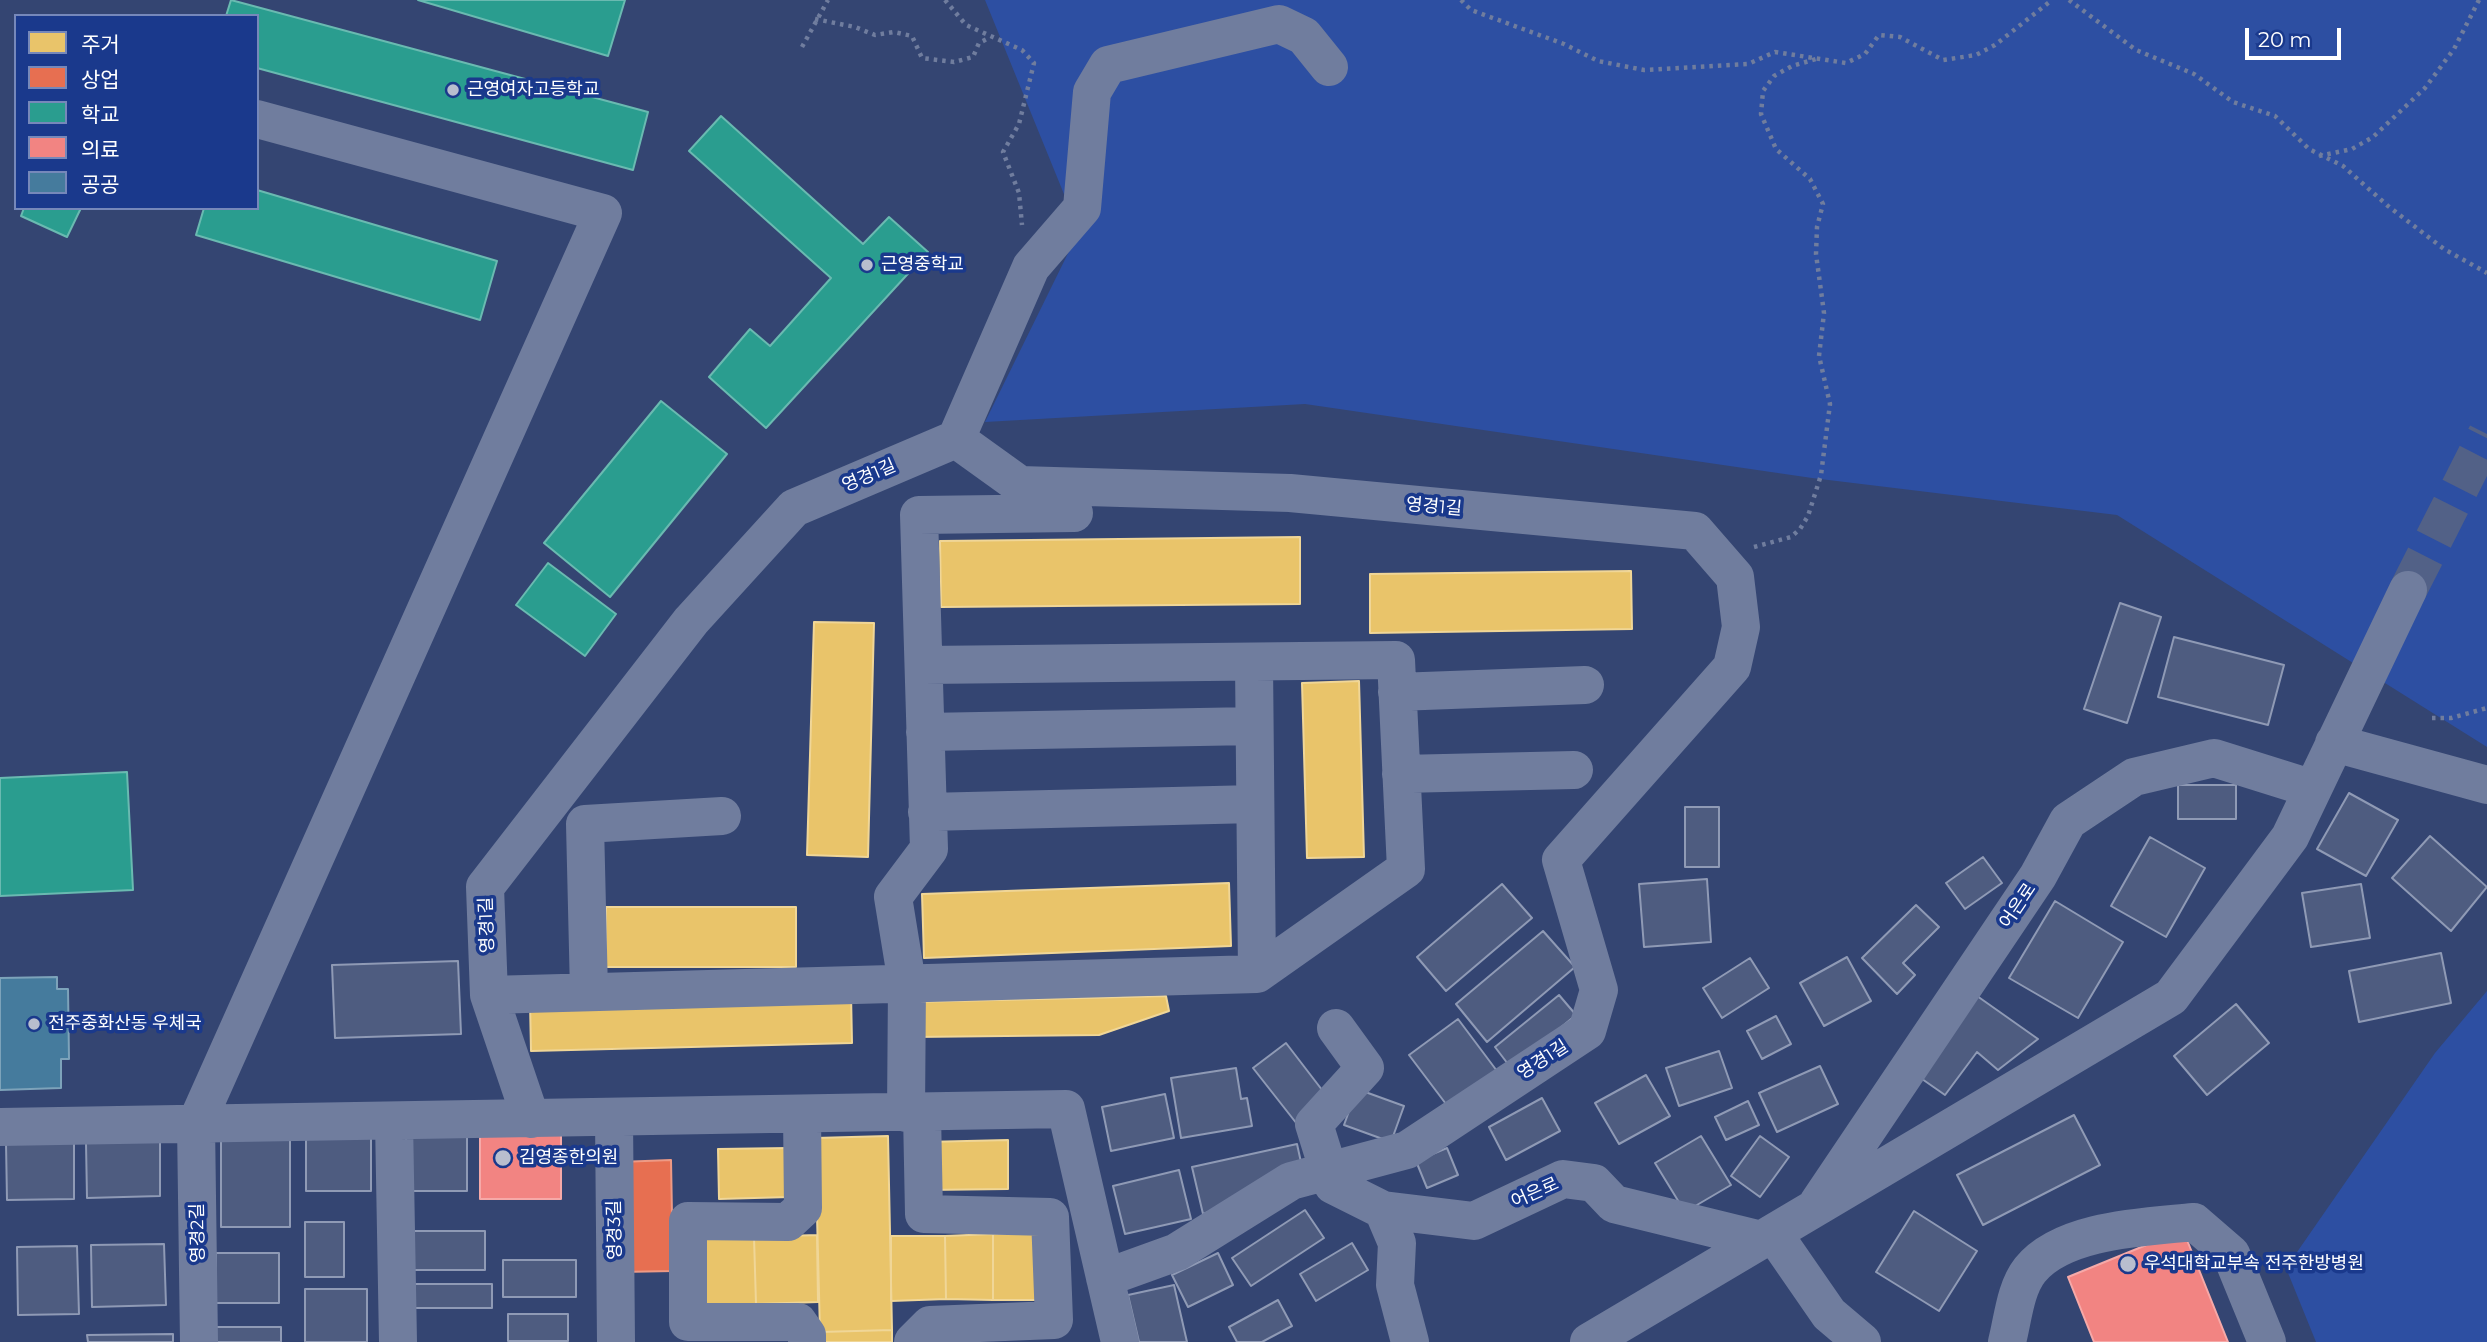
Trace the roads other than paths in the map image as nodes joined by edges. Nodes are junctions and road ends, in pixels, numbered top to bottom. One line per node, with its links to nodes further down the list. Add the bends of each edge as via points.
1 (1329, 67): 3 (street, via 1304,36 1279,24 1108,65 1093,92 1082,208 1031,267)
2 (259, 120): 30 (street, via 603,213)
3 (956, 439): 23 (street, 영경1길, via 794,508 691,621 485,887); 33 (street, 영경1길, via 1020,485 1290,493 1695,531 1735,577 1741,627 1732,667 1561,860 1599,990 1587,1031 1407,1150)
4 (1074, 513): 7 (street, via 919,515)
5 (2409, 590): 12 (street, 어은로)
6 (1254, 663): 7 (street); 9 (street, via 1396,660); 10 (street)
7 (923, 665): 11 (street)
8 (1585, 685): 9 (street)
9 (1397, 692): 14 (street)
10 (1254, 726): 11 (street); 17 (street)
11 (925, 732): 18 (street)
12 (2334, 743): 15 (street); 16 (street, 어은로)
13 (1574, 770): 14 (street)
14 (1401, 774): 20 (street, via 1406,869)
15 (2487, 785)
16 (2313, 789): 34 (street, 어은로, via 2290,837 2171,997); 34 (street, 어은로, via 2214,758 2134,776 2068,821 2038,876)
17 (1255, 804): 18 (street); 20 (street)
18 (928, 812): 21 (street, via 929,849 893,897)
19 (722, 816): 22 (street, via 585,824)
20 (1257, 974): 21 (street)
21 (908, 984): 22 (street); 25 (street)
22 (589, 992): 23 (street)
23 (489, 995): 28 (street, 영경1길)
24 (1336, 1028): 33 (street, 어은로, via 1365,1068 1314,1124)
25 (914, 1113): 26 (street); 37 (street, via 1066,1109); 43 (street, via 923,1214 1050,1217 1054,1320 930,1325)
26 (802, 1114): 27 (street); 42 (street, via 803,1209 788,1222 688,1221 688,1322 799,1322)
27 (614, 1118): 28 (street); 41 (street, 영경3길)
28 (531, 1119): 29 (street)
29 (394, 1121): 30 (street); 40 (street)
30 (197, 1124): 31 (street); 39 (street, 영경2길)
31 (0, 1127): 32 (street)
32 (0, 1140)
33 (1330, 1171): 35 (street, 어은로, via 1333,1185); 37 (street, 영경1길, via 1291,1181 1177,1252)
34 (1815, 1208): 36 (street, 어은로)
35 (1383, 1210): 36 (street, 어은로, via 1474,1221 1563,1179 1594,1183 1614,1204); 45 (street, via 1397,1243 1395,1285)
36 (1767, 1236): 46 (street, 어은로); 47 (street, via 1829,1314)
37 (1105, 1278): 44 (street)
38 (2011, 1338): 48 (street, via 2019,1294 2031,1269 2058,1250 2092,1234 2194,1222 2231,1254)
39 (199, 1342)
40 (398, 1342)
41 (616, 1342)
42 (807, 1342)
43 (913, 1342)
44 (1120, 1342)
45 (1410, 1342)
46 (1589, 1342)
47 (1862, 1342)
48 (2267, 1342)

